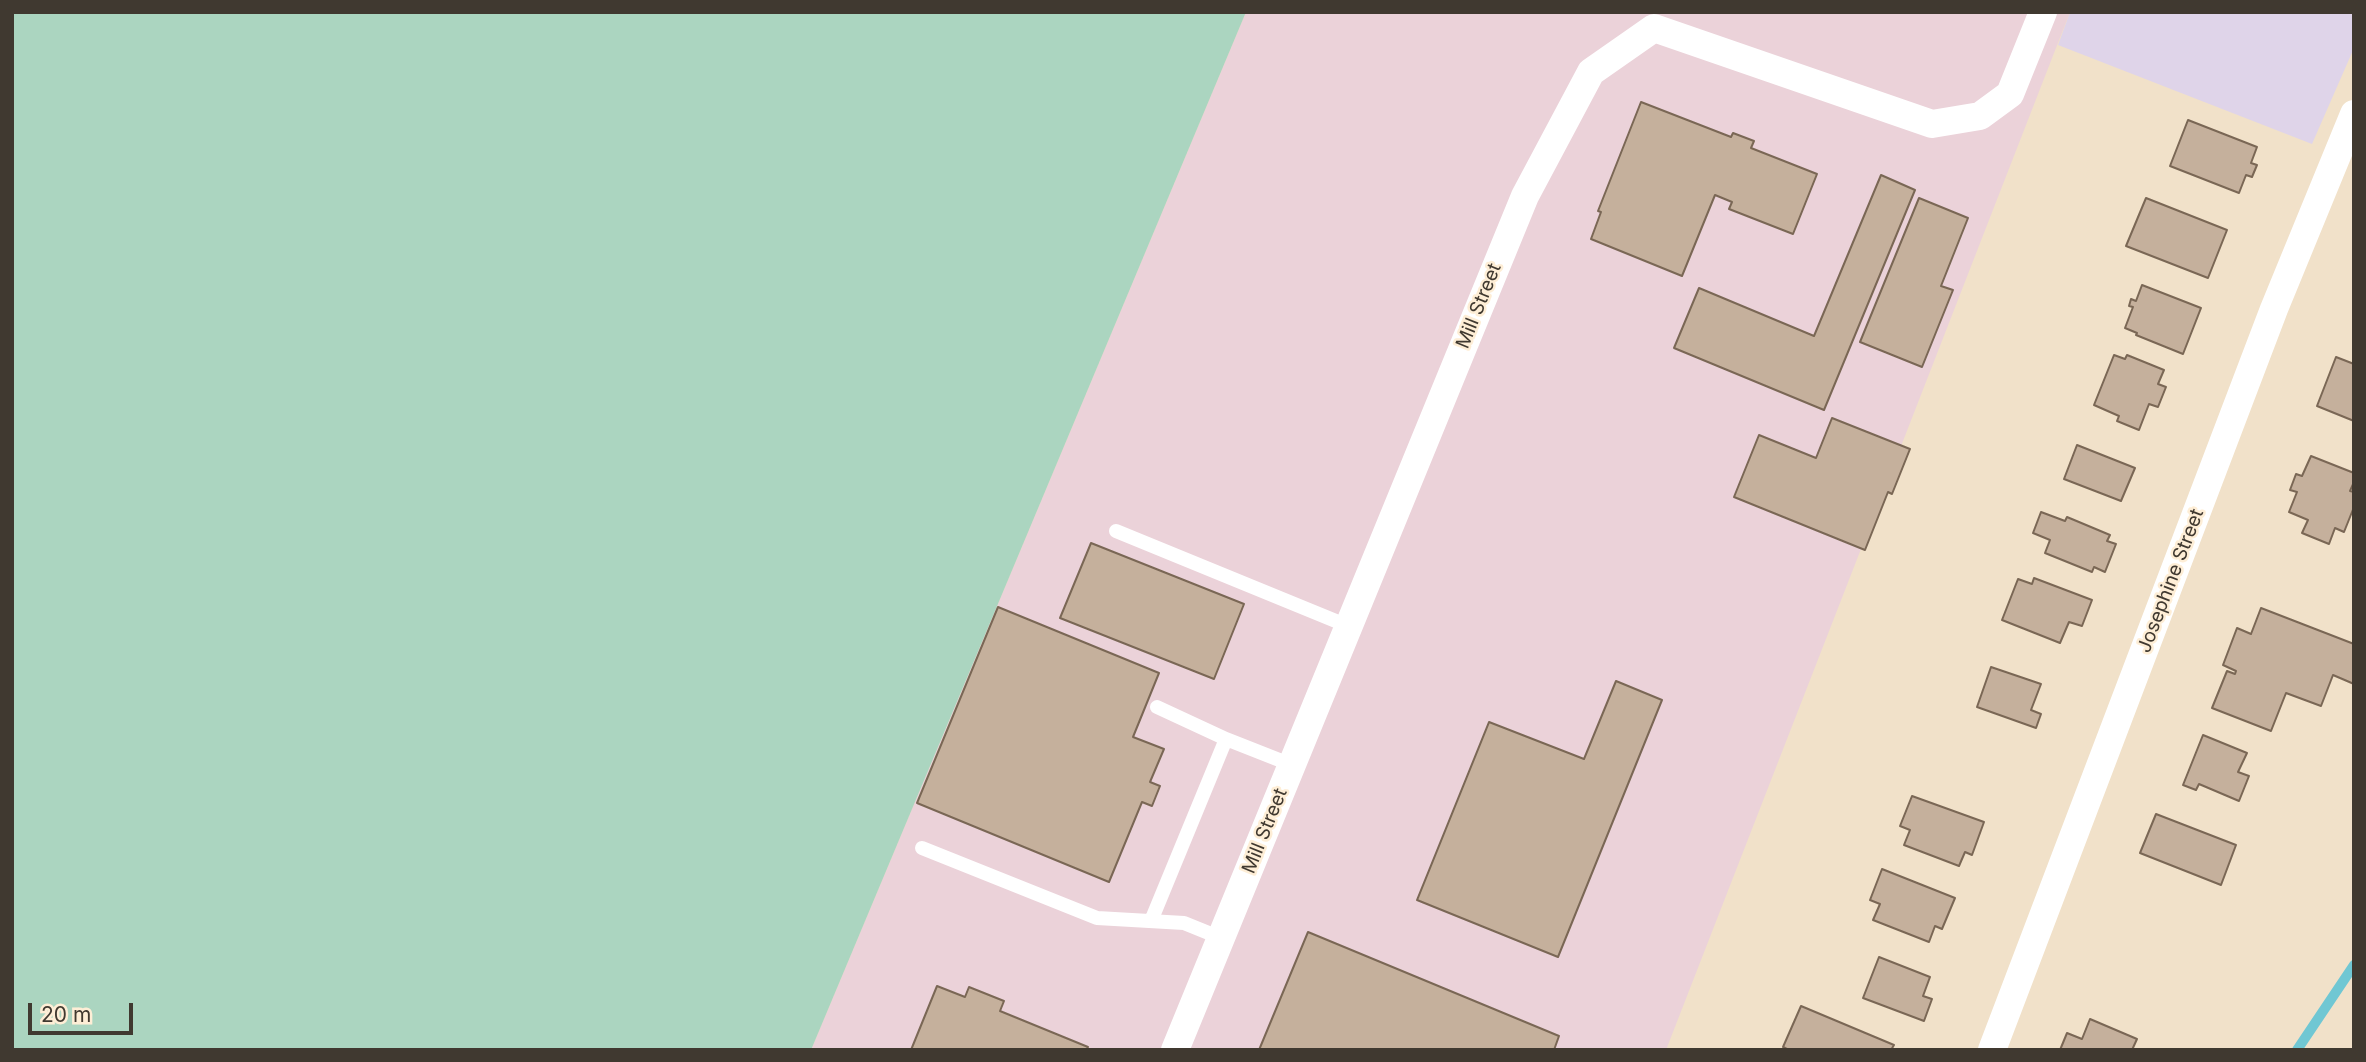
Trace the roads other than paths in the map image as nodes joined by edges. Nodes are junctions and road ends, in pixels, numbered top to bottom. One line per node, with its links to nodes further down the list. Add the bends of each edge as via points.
1 (2042, 12): 4 (street, Mill Street, via 2010,94 1980,116 1932,124 1654,28 1591,72 1525,196)
2 (2354, 114): 12 (street, Josephine Street, via 2269,322)
3 (1116, 531): 4 (lane)
4 (1348, 626): 7 (street, Mill Street)
5 (1157, 707): 6 (lane)
6 (1226, 739): 7 (lane); 9 (lane)
7 (1292, 765): 10 (street, Mill Street)
8 (922, 848): 9 (lane, via 1097,918)
9 (1151, 921): 10 (lane, via 1184,923)
10 (1221, 937): 11 (street, Mill Street)
11 (1175, 1050)
12 (1992, 1050)

